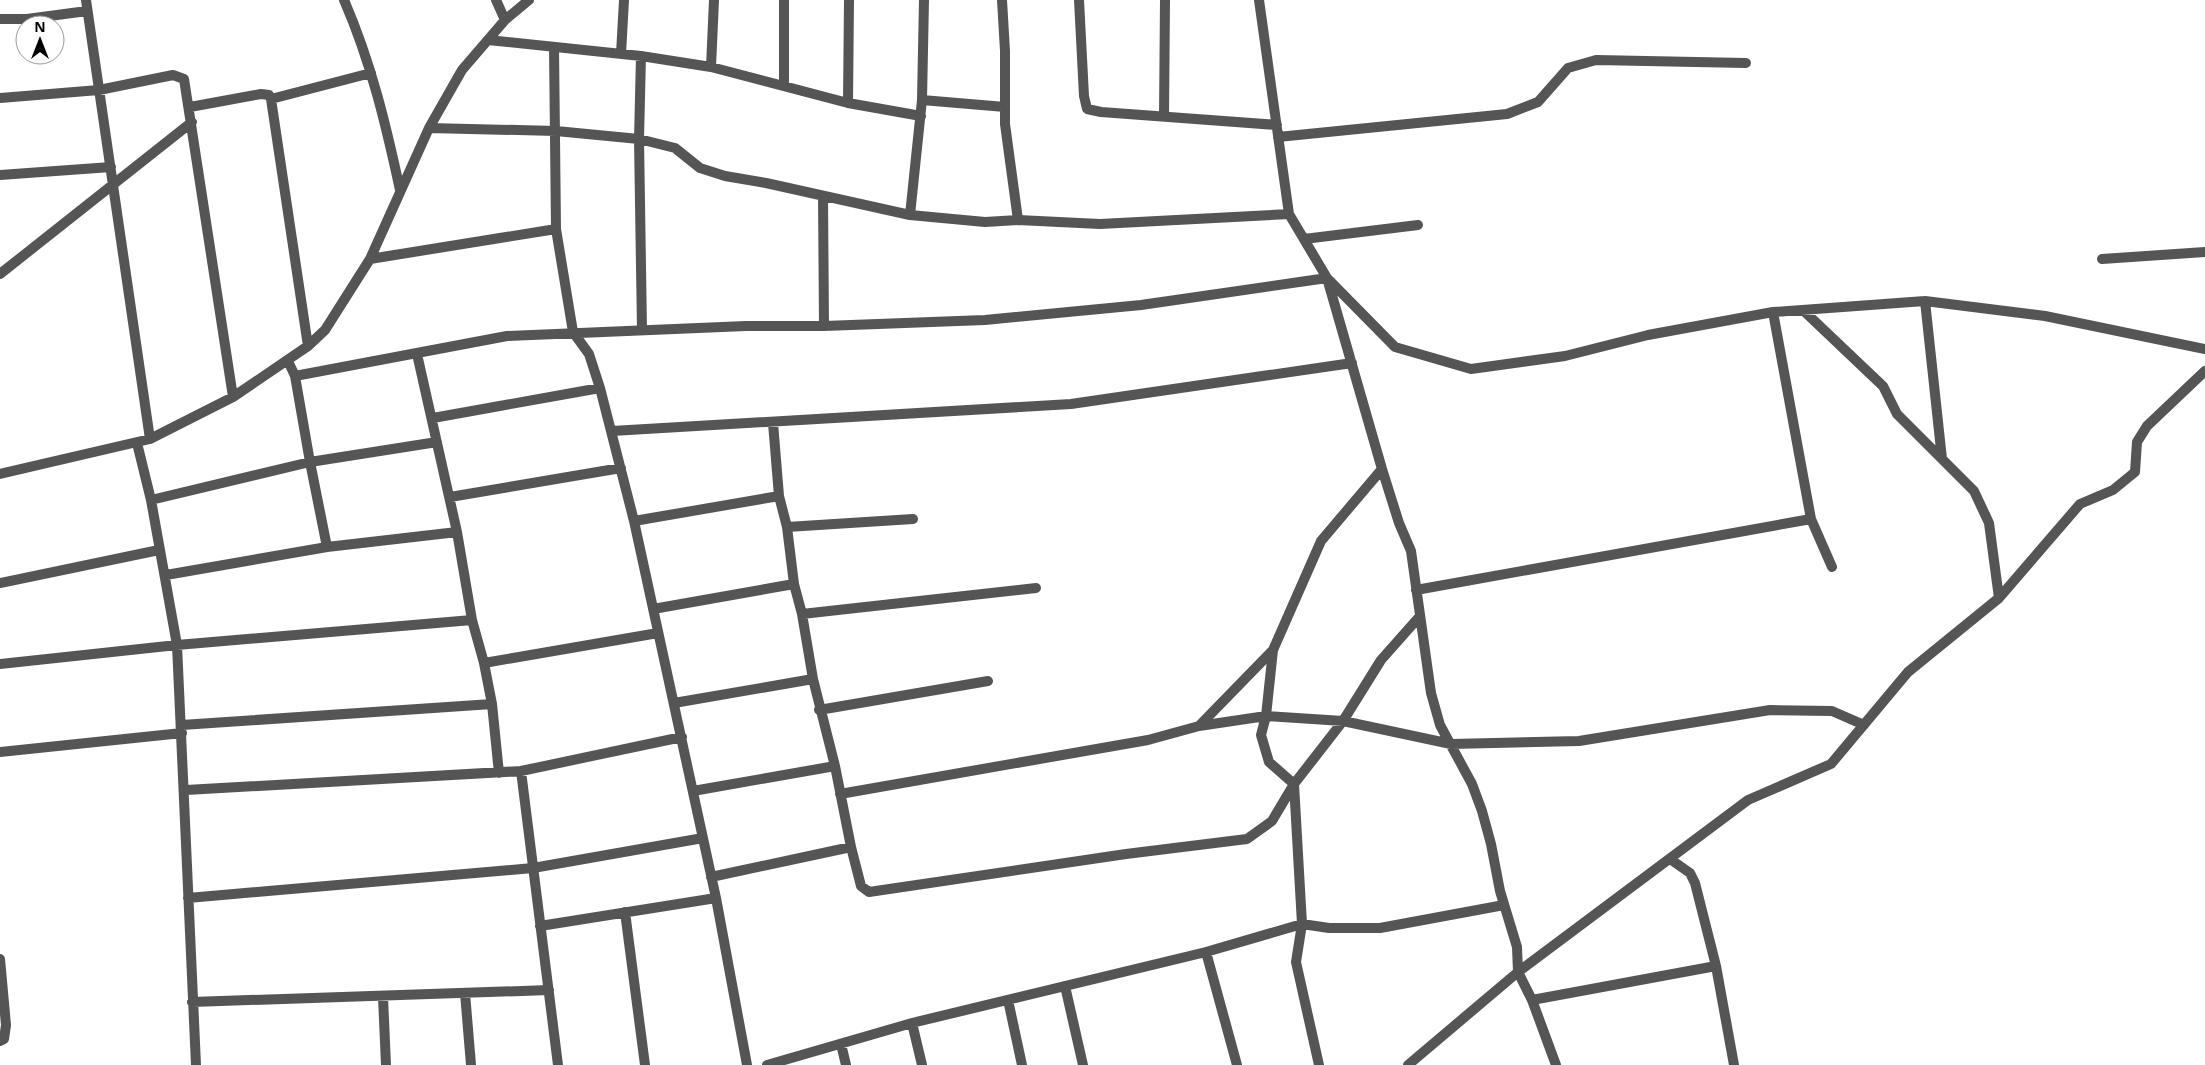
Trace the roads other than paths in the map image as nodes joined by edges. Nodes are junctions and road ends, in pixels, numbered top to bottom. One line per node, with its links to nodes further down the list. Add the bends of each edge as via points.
1 (344, 0): 22 (street)
2 (496, 0): 15 (street)
3 (529, 0): 15 (street)
4 (624, 0): 18 (street)
5 (714, 0): 21 (street)
6 (784, 0): 23 (street)
7 (849, 0): 28 (street)
8 (924, 0): 27 (street)
9 (1002, 0): 30 (street, via 1006,51)
10 (1078, 0): 32 (street, via 1087,109)
11 (1164, 0): 32 (street)
12 (1259, 0): 34 (street)
13 (88, 3): 14 (street, via 27,19); 24 (street)
14 (0, 19)
15 (505, 20): 16 (street)
16 (488, 40): 17 (street); 35 (street, via 462,70)
17 (554, 47): 18 (street); 36 (street)
18 (621, 54): 19 (street)
19 (641, 56): 21 (street); 38 (street)
20 (1746, 64): 37 (street, via 1596,60 1568,68 1538,102 1508,114)
21 (711, 67): 23 (street)
22 (371, 73): 26 (street); 42 (street, via 382,106)
23 (784, 86): 28 (street)
24 (99, 90): 25 (street); 29 (street, via 173,76 184,79); 39 (street)
25 (0, 98)
26 (271, 99): 29 (street, via 269,95 261,94); 61 (street)
27 (922, 100): 30 (street); 31 (street)
28 (848, 104): 31 (street)
29 (190, 107): 33 (street)
30 (1005, 107): 46 (street)
31 (921, 116): 45 (street)
32 (1164, 117): 34 (street)
33 (192, 122): 41 (street); 69 (street)
34 (1277, 125): 37 (street)
35 (429, 128): 36 (street); 42 (street)
36 (556, 130): 38 (street); 48 (street)
37 (1278, 137): 44 (street)
38 (639, 139): 43 (street, via 675,148 700,168 725,176); 59 (street)
39 (111, 167): 40 (street); 41 (street)
40 (0, 175)
41 (113, 184): 53 (street); 73 (street)
42 (400, 190): 51 (street)
43 (823, 196): 45 (street); 58 (street)
44 (1289, 214): 46 (street, via 1100,224); 49 (street)
45 (910, 215): 46 (street, via 985,222)
46 (1018, 220)
47 (1418, 225): 49 (street)
48 (556, 229): 51 (street); 60 (street)
49 (1304, 238): 54 (street)
50 (2205, 252): 52 (street)
51 (370, 259): 61 (street, via 325,330)
52 (2102, 259)
53 (0, 274)
54 (1327, 278): 57 (street, via 1395,347 1471,369 1565,356 1648,334); 58 (street, via 1141,305 1004,318); 65 (street)
55 (1925, 301): 56 (street); 62 (street, via 2045,316); 76 (street)
56 (1803, 310): 57 (street); 76 (street, via 1883,386 1897,414)
57 (1773, 312): 85 (street)
58 (824, 326): 59 (street)
59 (642, 330): 60 (street)
60 (573, 332): 63 (street, via 507,336); 68 (street, via 589,354)
61 (308, 346): 64 (street)
62 (2205, 349)
63 (417, 354): 67 (street); 70 (street)
64 (288, 361): 67 (street); 69 (street)
65 (1352, 363): 71 (street, via 1071,404); 79 (street)
66 (2205, 371): 97 (street, via 2148,426 2137,442 2135,472 2112,490 2080,504)
67 (295, 376): 77 (street)
68 (600, 388): 70 (street); 72 (street)
69 (233, 396): 73 (street)
70 (433, 418): 74 (street)
71 (773, 423): 72 (street); 81 (street)
72 (612, 431): 78 (street)
73 (150, 439): 75 (street)
74 (437, 442): 77 (street); 82 (street)
75 (137, 444): 80 (street); 83 (street)
76 (1942, 458): 97 (street, via 1974,491 1989,523)
77 (310, 462): 83 (street); 89 (street)
78 (621, 468): 82 (street); 86 (street)
79 (1382, 469): 96 (street, via 1411,551); 104 (street, via 1321,541)
80 (0, 474)
81 (780, 496): 86 (street); 87 (street)
82 (450, 497): 88 (street)
83 (151, 500): 90 (street)
84 (913, 519): 87 (street)
85 (1811, 519): 91 (street); 96 (street)
86 (634, 521): 98 (street)
87 (787, 527): 94 (street)
88 (457, 532): 89 (street); 101 (street)
89 (327, 547): 92 (street)
90 (159, 550): 92 (street); 93 (street)
91 (1832, 567)
92 (166, 575): 103 (street)
93 (0, 584)
94 (794, 584): 98 (street); 99 (street)
95 (1036, 588): 99 (street)
96 (1416, 590): 100 (street)
97 (1999, 598): 114 (street, via 1908,672)
98 (653, 609): 102 (street)
99 (802, 614): 107 (street)
100 (1420, 616): 113 (street, via 1381,660); 118 (street, via 1431,693 1440,724)
101 (472, 620): 103 (street); 105 (street)
102 (658, 633): 105 (street); 109 (street)
103 (178, 645): 106 (street); 116 (street)
104 (1274, 650): 112 (street); 115 (street)
105 (484, 663): 110 (street)
106 (0, 664)
107 (812, 679): 109 (street); 111 (street)
108 (988, 681): 111 (street)
109 (674, 703): 117 (street)
110 (492, 704): 116 (street); 122 (street)
111 (819, 710): 120 (street)
112 (1266, 716): 113 (street); 115 (street); 123 (street, via 1261,735 1269,762)
113 (1343, 721): 118 (street); 123 (street)
114 (1864, 724): 118 (street, via 1832,711 1770,710 1579,741); 129 (street, via 1831,764 1748,800)
115 (1199, 726): 126 (street, via 1148,740)
116 (182, 729): 119 (street); 124 (street)
117 (682, 738): 121 (street); 125 (street)
118 (1451, 744): 134 (street, via 1482,811)
119 (0, 752)
120 (835, 766): 125 (street); 126 (street)
121 (521, 772): 122 (street); 130 (street)
122 (499, 773): 124 (street)
123 (1294, 784): 128 (street, via 1272,821 1247,839 884,891 869,892 861,886); 136 (street)
124 (186, 790): 132 (street)
125 (693, 791): 127 (street)
126 (840, 794): 128 (street)
127 (703, 838): 130 (street); 131 (street)
128 (850, 847): 131 (street)
129 (1670, 859): 140 (street, via 1690,874 1694,883); 141 (street)
130 (533, 868): 132 (street); 137 (street)
131 (711, 877): 133 (street)
132 (188, 898): 148 (street)
133 (716, 898): 135 (street); 157 (street)
134 (1504, 905): 136 (street, via 1380,928 1329,928); 141 (street, via 1517,947)
135 (626, 912): 137 (street); 156 (street)
136 (1302, 924): 138 (street); 164 (street, via 1296,962)
137 (540, 926): 143 (street)
138 (1206, 952): 142 (street); 163 (street)
139 (0, 959): 150 (street, via 6,1025 4,1039)
140 (1716, 966): 147 (street); 167 (street)
141 (1518, 972): 147 (street); 165 (street)
142 (1065, 986): 146 (street); 162 (street)
143 (549, 990): 144 (street); 155 (street)
144 (465, 993): 145 (street); 154 (street)
145 (383, 996): 148 (street); 153 (street)
146 (1008, 1000): 149 (street); 161 (street)
147 (1532, 1000): 166 (street)
148 (192, 1002): 152 (street)
149 (912, 1023): 151 (street); 160 (street)
150 (0, 1041)
151 (841, 1044): 158 (street); 159 (street)
152 (196, 1065)
153 (386, 1065)
154 (471, 1065)
155 (558, 1065)
156 (645, 1065)
157 (747, 1065)
158 (767, 1065)
159 (846, 1065)
160 (922, 1065)
161 (1022, 1065)
162 (1083, 1065)
163 (1237, 1065)
164 (1319, 1065)
165 (1408, 1065)
166 (1556, 1065)
167 (1734, 1065)

